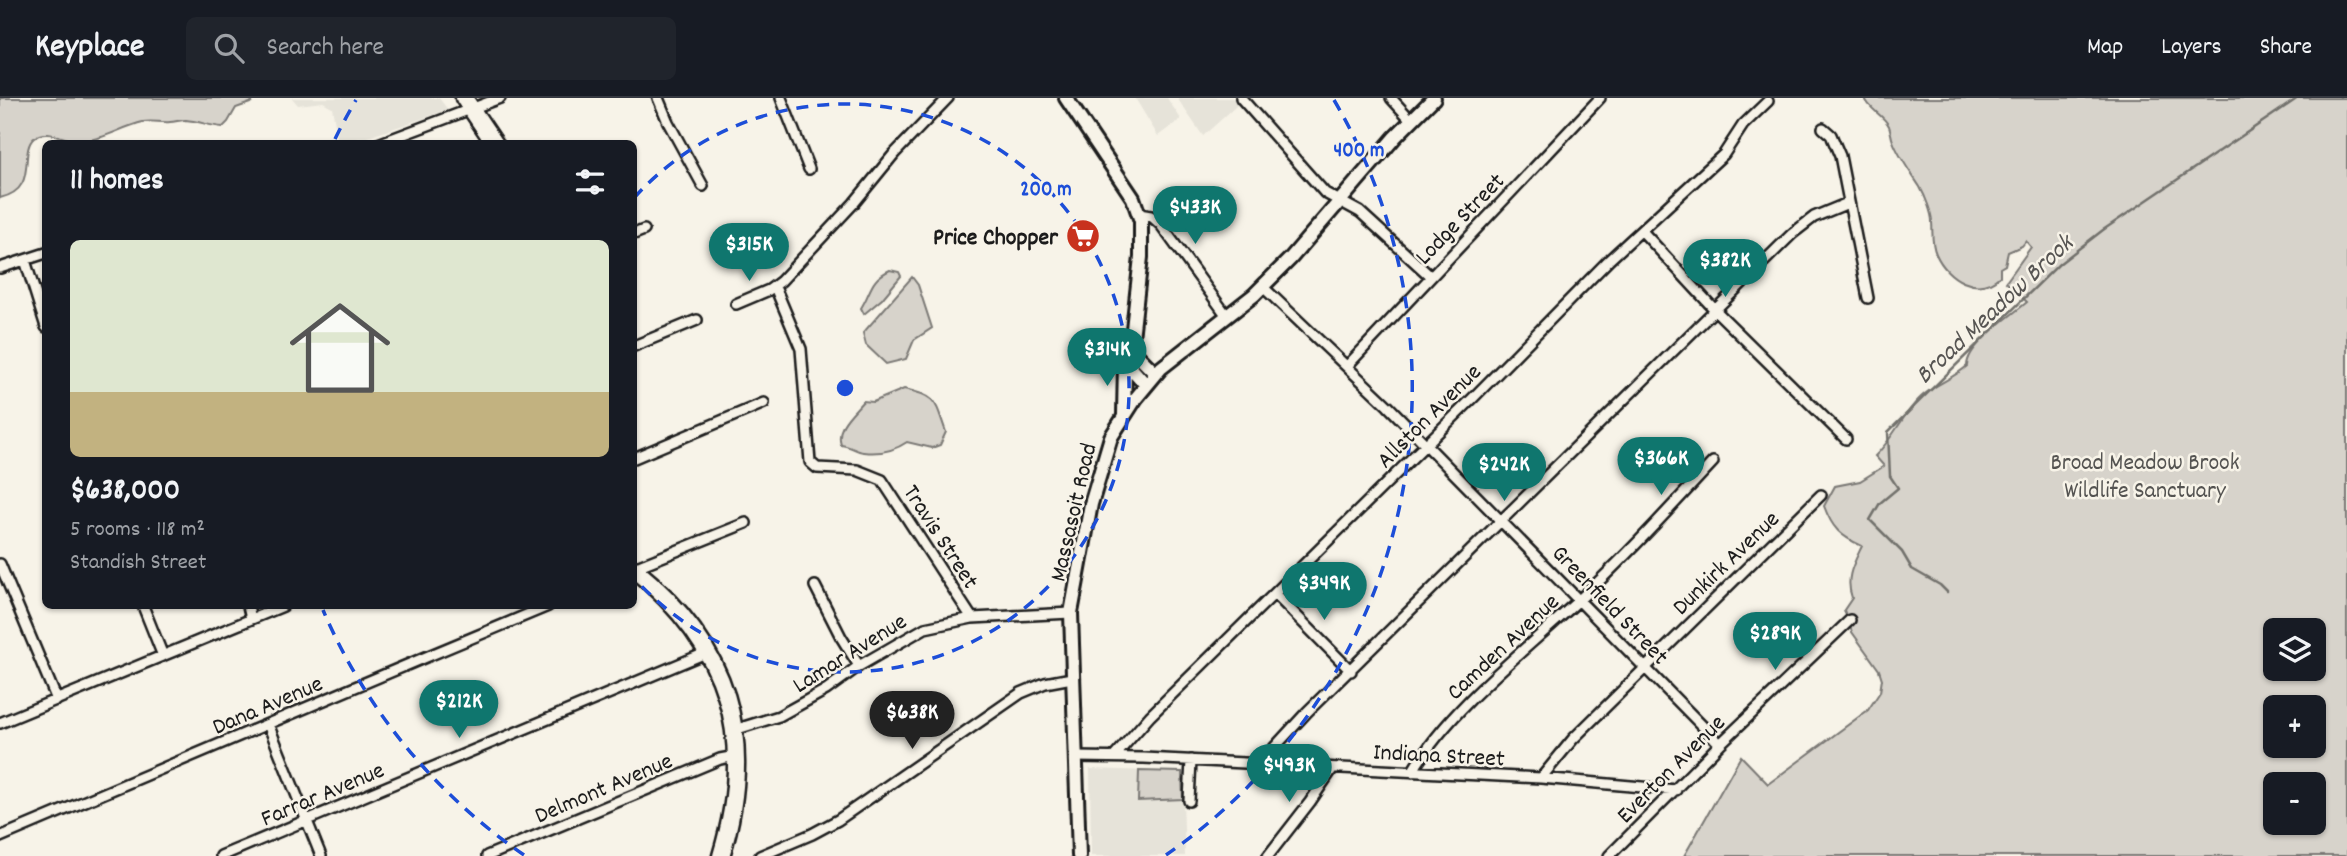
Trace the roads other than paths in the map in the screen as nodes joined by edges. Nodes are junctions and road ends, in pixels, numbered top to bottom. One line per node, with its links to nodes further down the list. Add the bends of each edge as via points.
1 (500, 98): 11 (street)
2 (658, 98): 17 (street)
3 (781, 98): 16 (street)
4 (948, 98): 29 (street)
5 (1066, 98): 20 (main road)
6 (1241, 98): 18 (street, via 1325,193)
7 (1391, 98): 12 (street)
8 (1434, 98): 12 (main road, Massasoit Road)
9 (1600, 98): 27 (street, Lodge Street)
10 (1768, 101): 22 (street, Allston Avenue, via 1743,125 1724,154)
11 (468, 104): 14 (street); 15 (highway)
12 (1411, 120): 18 (main road, Massasoit Road)
13 (1823, 128): 19 (street, via 1840,156)
14 (387, 140)
15 (492, 140)
16 (809, 169)
17 (703, 186)
18 (1340, 201): 27 (street, via 1360,212); 28 (main road, Massasoit Road)
19 (1848, 203): 30 (street); 32 (street, via 1804,223)
20 (1139, 214): 34 (street, via 1151,216 1161,225); 37 (main road, via 1141,257)
21 (644, 230): 23 (street)
22 (1642, 231): 32 (street); 45 (street, Allston Avenue)
23 (637, 233)
24 (42, 254): 25 (street)
25 (25, 260): 26 (street); 33 (street)
26 (0, 268)
27 (1430, 275): 39 (street, Lodge Street)
28 (1262, 286): 34 (main road, Massasoit Road); 39 (street, Greenfield Street)
29 (775, 287): 31 (street); 62 (street, Travis Street, via 801,349 810,462 817,468 857,470 882,480)
30 (1868, 298)
31 (736, 304)
32 (1716, 311): 44 (street); 49 (street)
33 (42, 314)
34 (1227, 316): 40 (main road, Massasoit Road)
35 (696, 320): 36 (street)
36 (637, 345)
37 (1129, 347): 38 (main road); 40 (main road)
38 (1125, 361): 41 (main road); 43 (main road)
39 (1347, 366): 45 (street, Greenfield Street)
40 (1156, 374): 41 (main road, Massasoit Road)
41 (1146, 385): 43 (main road, Massasoit Road)
42 (764, 403): 46 (street)
43 (1124, 415): 61 (main road, Massasoit Road, via 1108,446 1096,488)
44 (1846, 439)
45 (1425, 445): 49 (street, Greenfield Street); 55 (street, Allston Avenue)
46 (637, 457)
47 (1713, 463): 56 (street, Camden Avenue)
48 (1821, 495): 68 (street, Dunkirk Avenue)
49 (1501, 521): 56 (street, Greenfield Street); 69 (street)
50 (746, 523): 52 (street)
51 (0, 564): 71 (street)
52 (637, 567)
53 (637, 571): 65 (highway, via 675,606)
54 (815, 586): 67 (street)
55 (1275, 594): 69 (street); 78 (street, Allston Avenue, via 1156,709)
56 (1579, 600): 68 (street, Greenfield Street); 82 (street, Camden Avenue, via 1444,727)
57 (144, 609): 66 (street)
58 (249, 609): 63 (street)
59 (276, 609): 63 (street)
60 (540, 609): 73 (street, Dana Avenue)
61 (1072, 613): 62 (street, Lamar Avenue); 70 (main road, Massasoit Road)
62 (972, 618): 67 (street, Lamar Avenue, via 915,631)
63 (251, 619): 66 (street)
64 (1850, 620): 75 (street, Everton Avenue)
65 (708, 652): 74 (highway, via 722,682); 86 (street, Farrar Avenue)
66 (163, 656): 71 (street)
67 (859, 666): 74 (street, Lamar Avenue, via 779,716)
68 (1646, 667): 75 (street, Greenfield Street); 83 (street, Dunkirk Avenue)
69 (1351, 671): 80 (street)
70 (1072, 678): 77 (main road, Massasoit Road); 92 (street, via 1021,693 837,820)
71 (57, 700): 72 (street)
72 (0, 723)
73 (268, 724): 86 (street); 87 (street, Dana Avenue)
74 (734, 730): 76 (highway)
75 (1720, 744): 84 (street, Everton Avenue)
76 (736, 756): 90 (street, Delmont Avenue); 91 (highway, via 733,811)
77 (1075, 757): 78 (street, Indiana Street); 93 (main road, Massasoit Road)
78 (1114, 757): 79 (street, Indiana Street)
79 (1191, 760): 80 (street, Indiana Street); 85 (street)
80 (1260, 763): 81 (street, Indiana Street)
81 (1333, 768): 82 (street, Indiana Street); 94 (street)
82 (1412, 772): 83 (street, Indiana Street)
83 (1541, 778): 84 (street, Indiana Street)
84 (1676, 790): 95 (street, Everton Avenue)
85 (1189, 802)
86 (305, 820): 88 (street, Farrar Avenue); 89 (street)
87 (0, 837)
88 (221, 856)
89 (321, 856)
90 (486, 856)
91 (722, 856)
92 (760, 856)
93 (1079, 856)
94 (1268, 856)
95 (1609, 856)

